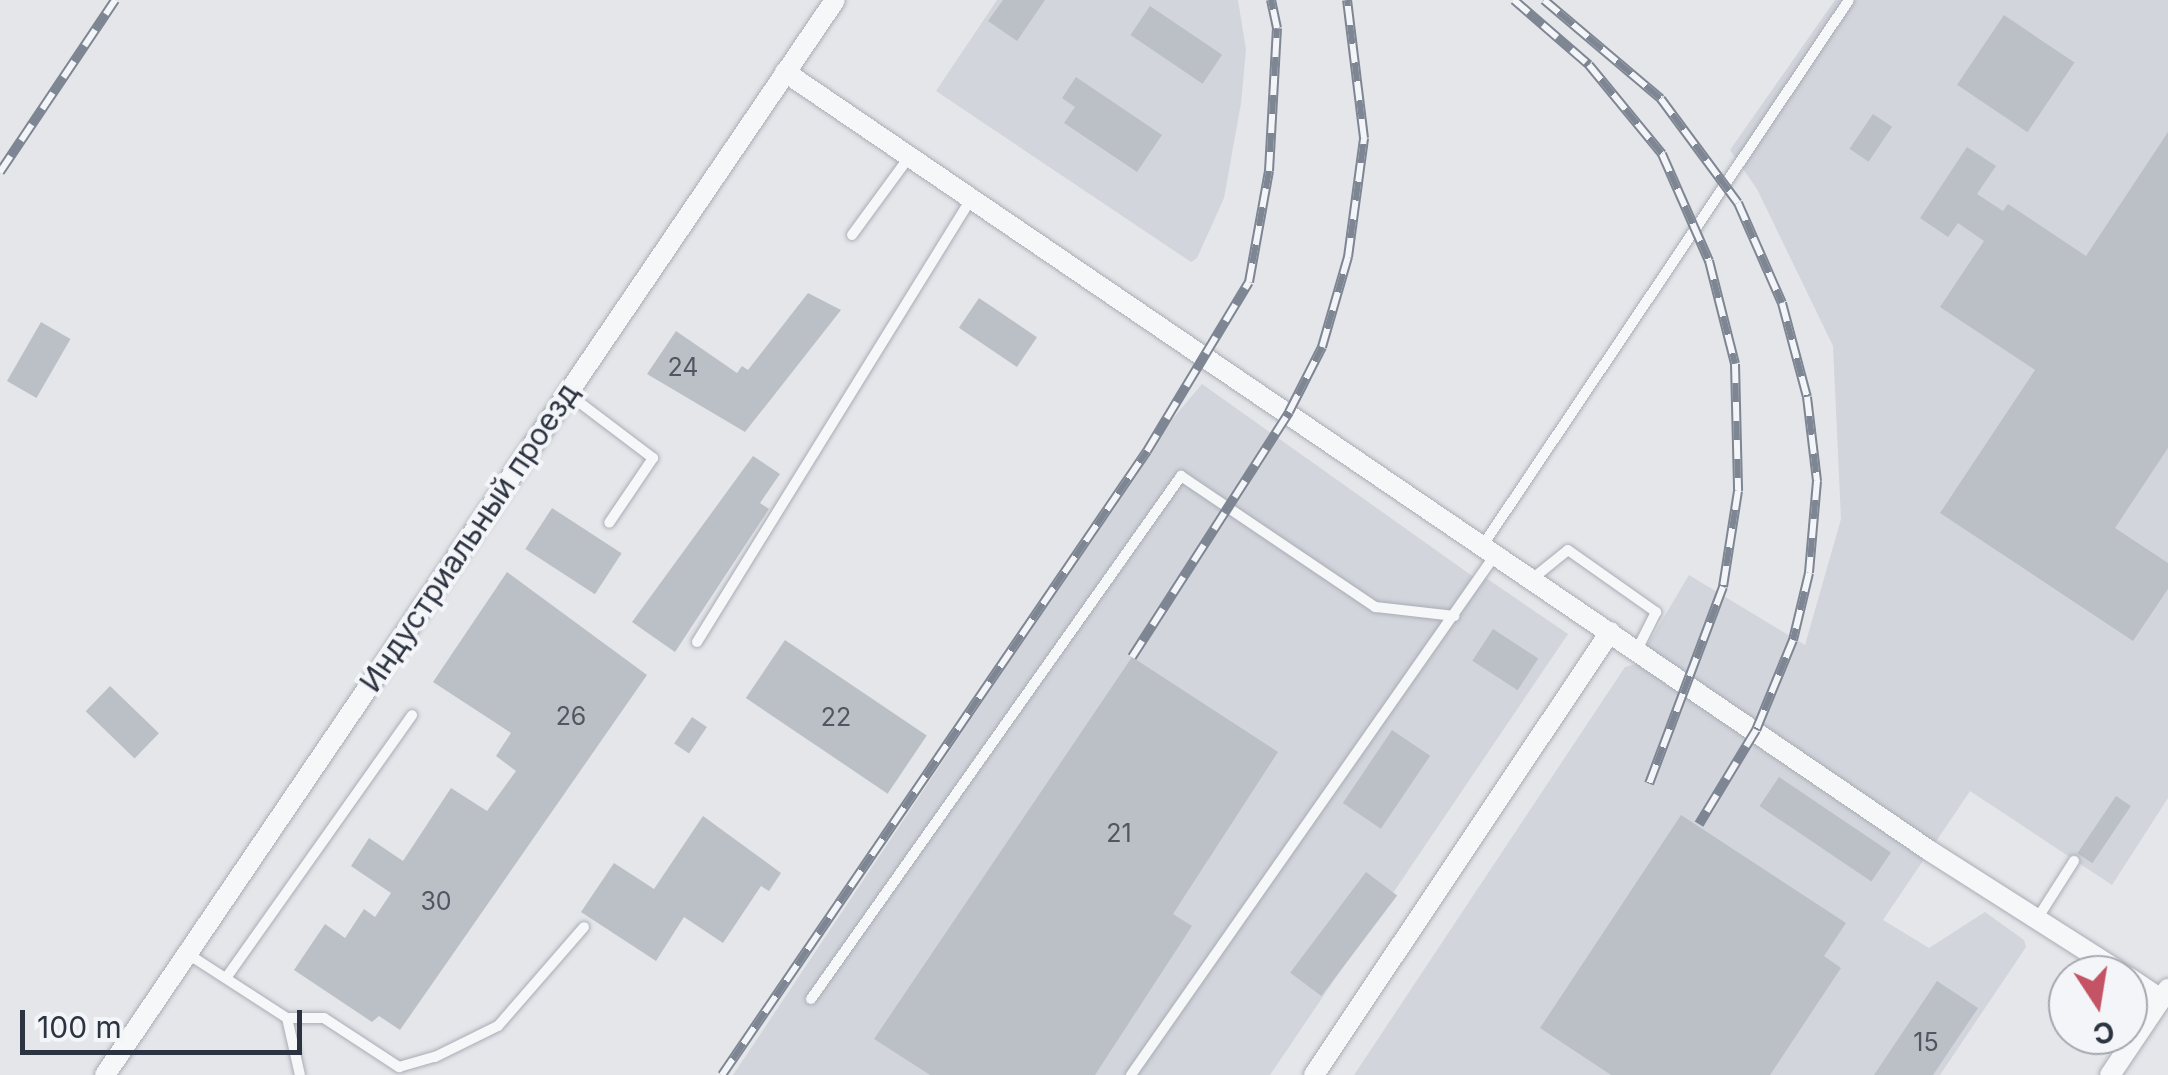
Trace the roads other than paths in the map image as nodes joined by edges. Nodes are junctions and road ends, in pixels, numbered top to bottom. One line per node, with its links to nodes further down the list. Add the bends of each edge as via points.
1 (834, 0): 3 (street, Индустриальный проезд)
2 (1849, 0): 9 (lane)
3 (784, 72): 4 (street); 7 (street, Индустриальный проезд)
4 (910, 156): 5 (street); 6 (lane)
5 (971, 198): 9 (street); 13 (lane)
6 (852, 235)
7 (567, 393): 8 (lane, via 652,458); 19 (street, Индустриальный проезд)
8 (609, 523)
9 (1489, 550): 10 (street); 11 (lane)
10 (1532, 579): 12 (street); 14 (lane, via 1568,550 1656,612)
11 (1454, 616): 23 (lane, via 1375,607 1181,476); 27 (lane)
12 (1610, 632): 14 (street); 28 (street)
13 (697, 642)
14 (1637, 650): 17 (street)
15 (412, 715): 21 (lane)
16 (2074, 861): 17 (lane)
17 (2037, 919): 20 (street)
18 (584, 927): 24 (lane, via 498,1026 436,1057 399,1067 324,1018)
19 (187, 953): 21 (lane); 25 (street, Индустриальный проезд)
20 (2093, 955)
21 (226, 978): 24 (lane)
22 (2166, 996): 29 (street)
23 (811, 999)
24 (287, 1018): 26 (lane)
25 (105, 1075)
26 (300, 1075)
27 (1131, 1075)
28 (1314, 1075)
29 (2110, 1075)

